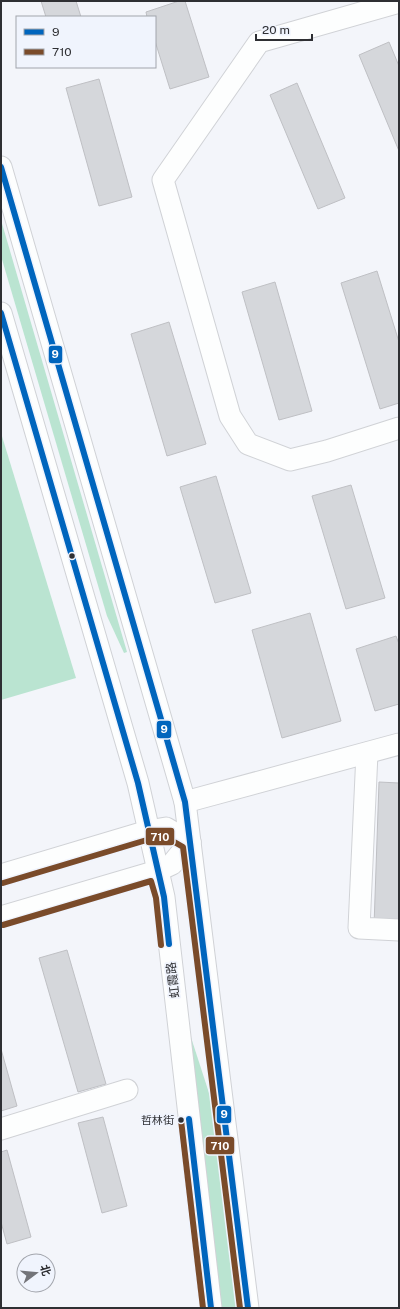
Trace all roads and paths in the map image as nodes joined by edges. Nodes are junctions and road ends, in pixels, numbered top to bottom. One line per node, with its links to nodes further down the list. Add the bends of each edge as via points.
1 (399, 2): 2 (street)
2 (348, 8): 5 (street, via 259,42 163,180 230,416 248,444 290,460)
3 (1, 167): 8 (street)
4 (1, 313): 9 (street, 虹霞路, via 138,783)
5 (399, 428)
6 (399, 744): 7 (street)
7 (367, 753): 8 (street); 14 (street, via 359,928)
8 (185, 802): 10 (street)
9 (148, 831): 10 (street, via 166,828); 11 (street, 虹霞路); 12 (street)
10 (190, 842): 11 (street, via 172,864); 18 (street)
11 (157, 871): 13 (street); 17 (street, 虹霞路, via 164,897)
12 (1, 875)
13 (1, 917)
14 (399, 930)
15 (127, 1090): 16 (street)
16 (1, 1129)
17 (211, 1308)
18 (248, 1308)

